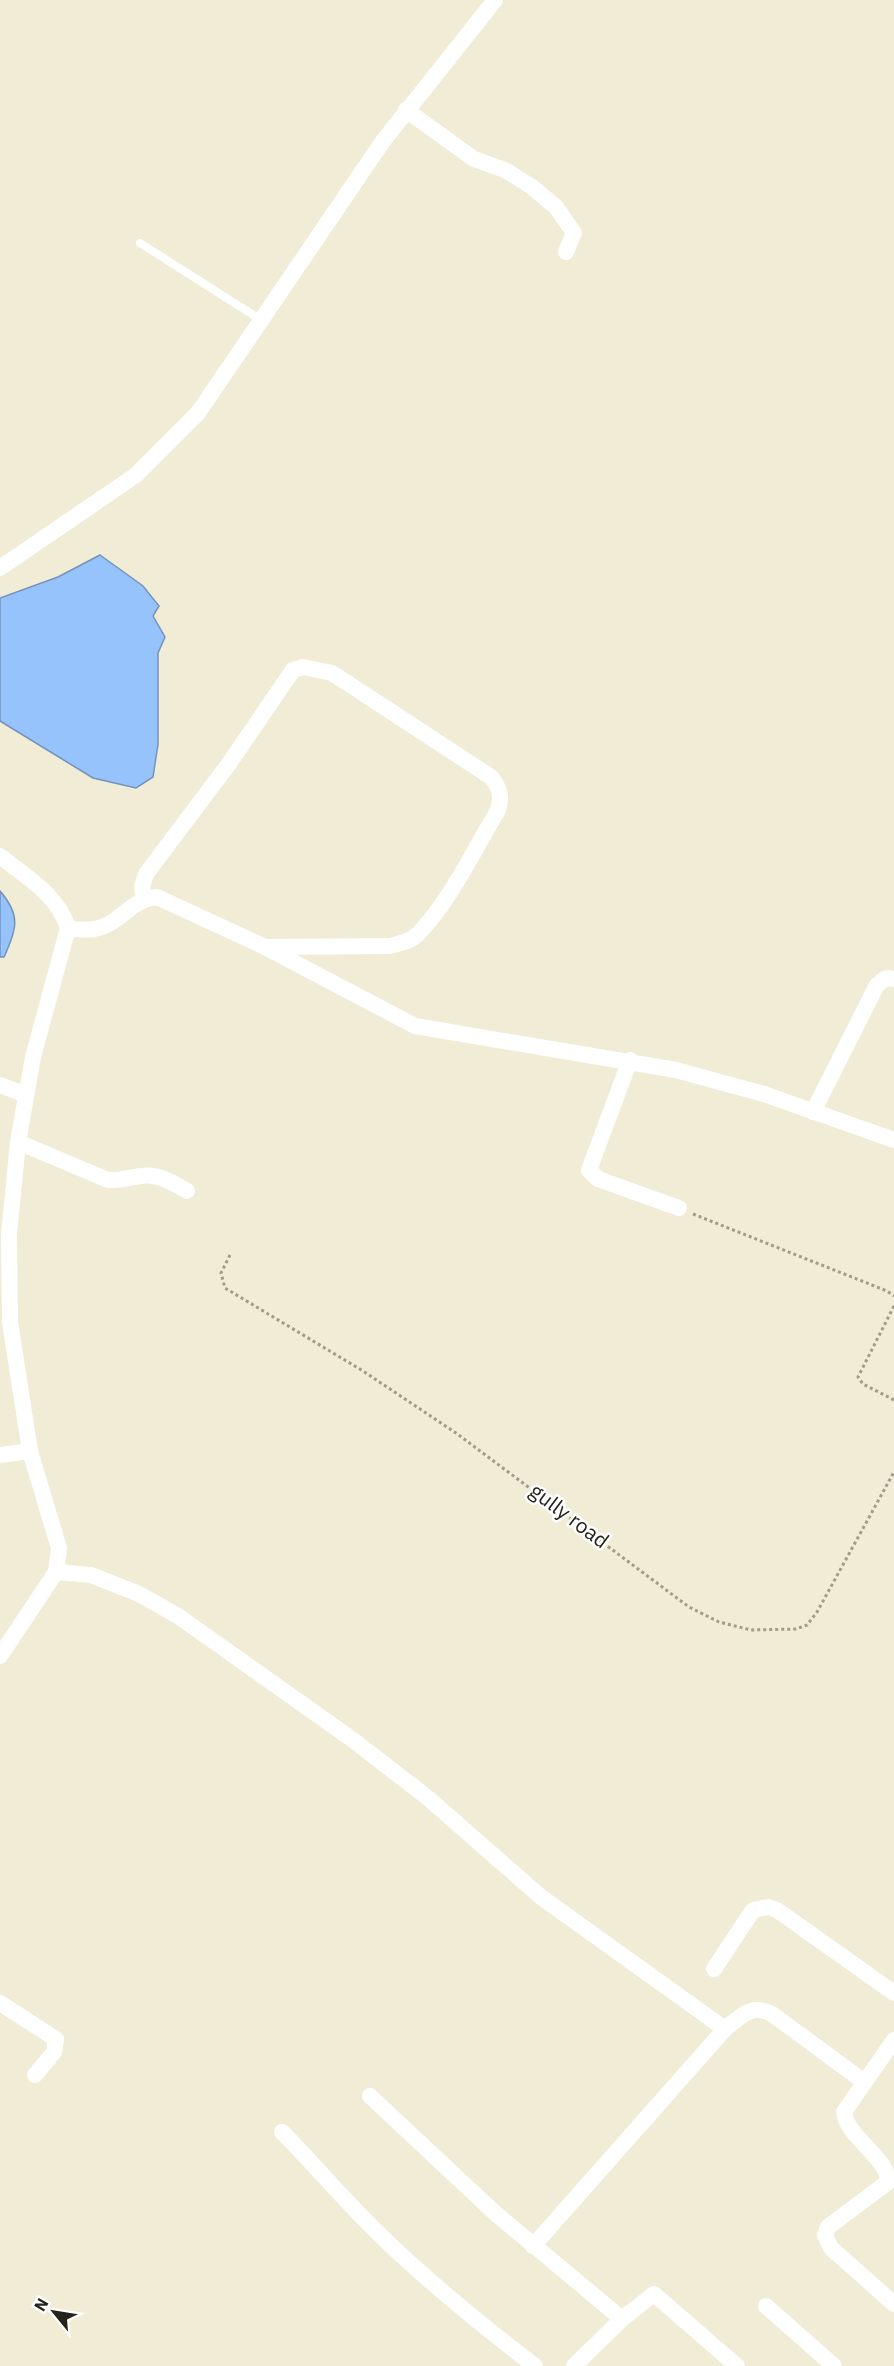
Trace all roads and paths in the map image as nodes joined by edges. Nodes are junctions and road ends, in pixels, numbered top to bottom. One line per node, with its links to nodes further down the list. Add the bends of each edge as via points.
1 (495, 0): 2 (street)
2 (406, 110): 4 (street, via 474,159 505,170 556,207 574,233); 5 (street)
3 (140, 243): 5 (lane)
4 (566, 252)
5 (261, 320): 6 (street, via 198,413 161,452 136,475)
6 (0, 568)
7 (0, 856): 9 (street, via 47,894 64,915)
8 (144, 898): 9 (street, via 107,926); 10 (street, via 170,902); 10 (street, via 146,874 293,670 303,667 332,673 498,785 501,804 497,812 450,890 409,941 390,946)
9 (68, 928): 14 (street)
10 (266, 948): 12 (street, via 414,1026)
11 (894, 979): 15 (street, via 886,978 877,985)
12 (630, 1060): 15 (street, via 753,1091); 20 (street, via 589,1170 598,1179)
13 (0, 1085): 14 (street)
14 (26, 1095): 17 (street)
15 (813, 1112): 16 (street)
16 (894, 1140)
17 (18, 1142): 18 (street); 19 (street, via 108,1180 153,1175)
18 (7, 1187): 25 (street, via 10,1322)
19 (187, 1191)
20 (679, 1208): 22 (path)
21 (230, 1255): 27 (path, gully road, via 221,1274 225,1288 403,1397 567,1513 689,1606 719,1622 751,1630 796,1629 807,1625)
22 (894, 1296)
23 (894, 1306): 24 (path, via 858,1377 863,1384)
24 (894, 1400)
25 (30, 1451): 26 (street); 28 (street, via 59,1548)
26 (0, 1455)
27 (894, 1472)
28 (56, 1572): 29 (street); 33 (street, via 91,1575 139,1594 178,1616 352,1740 428,1798 541,1897)
29 (0, 1656)
30 (714, 1969): 31 (street, via 753,1910 768,1907)
31 (894, 1993)
32 (0, 2003): 35 (street, via 56,2039 54,2052)
33 (724, 2029): 36 (street, via 750,2010 765,2010); 39 (street)
34 (894, 2040): 36 (street)
35 (34, 2075)
36 (863, 2081): 40 (street, via 846,2105 845,2119 886,2171 888,2182 828,2228 825,2235 831,2248)
37 (370, 2096): 39 (street)
38 (282, 2132): 43 (street, via 429,2281)
39 (533, 2246): 42 (street)
40 (894, 2304)
41 (766, 2306): 46 (street)
42 (622, 2319): 44 (street); 45 (street, via 649,2296 658,2296)
43 (536, 2366)
44 (574, 2366)
45 (737, 2366)
46 (834, 2366)

